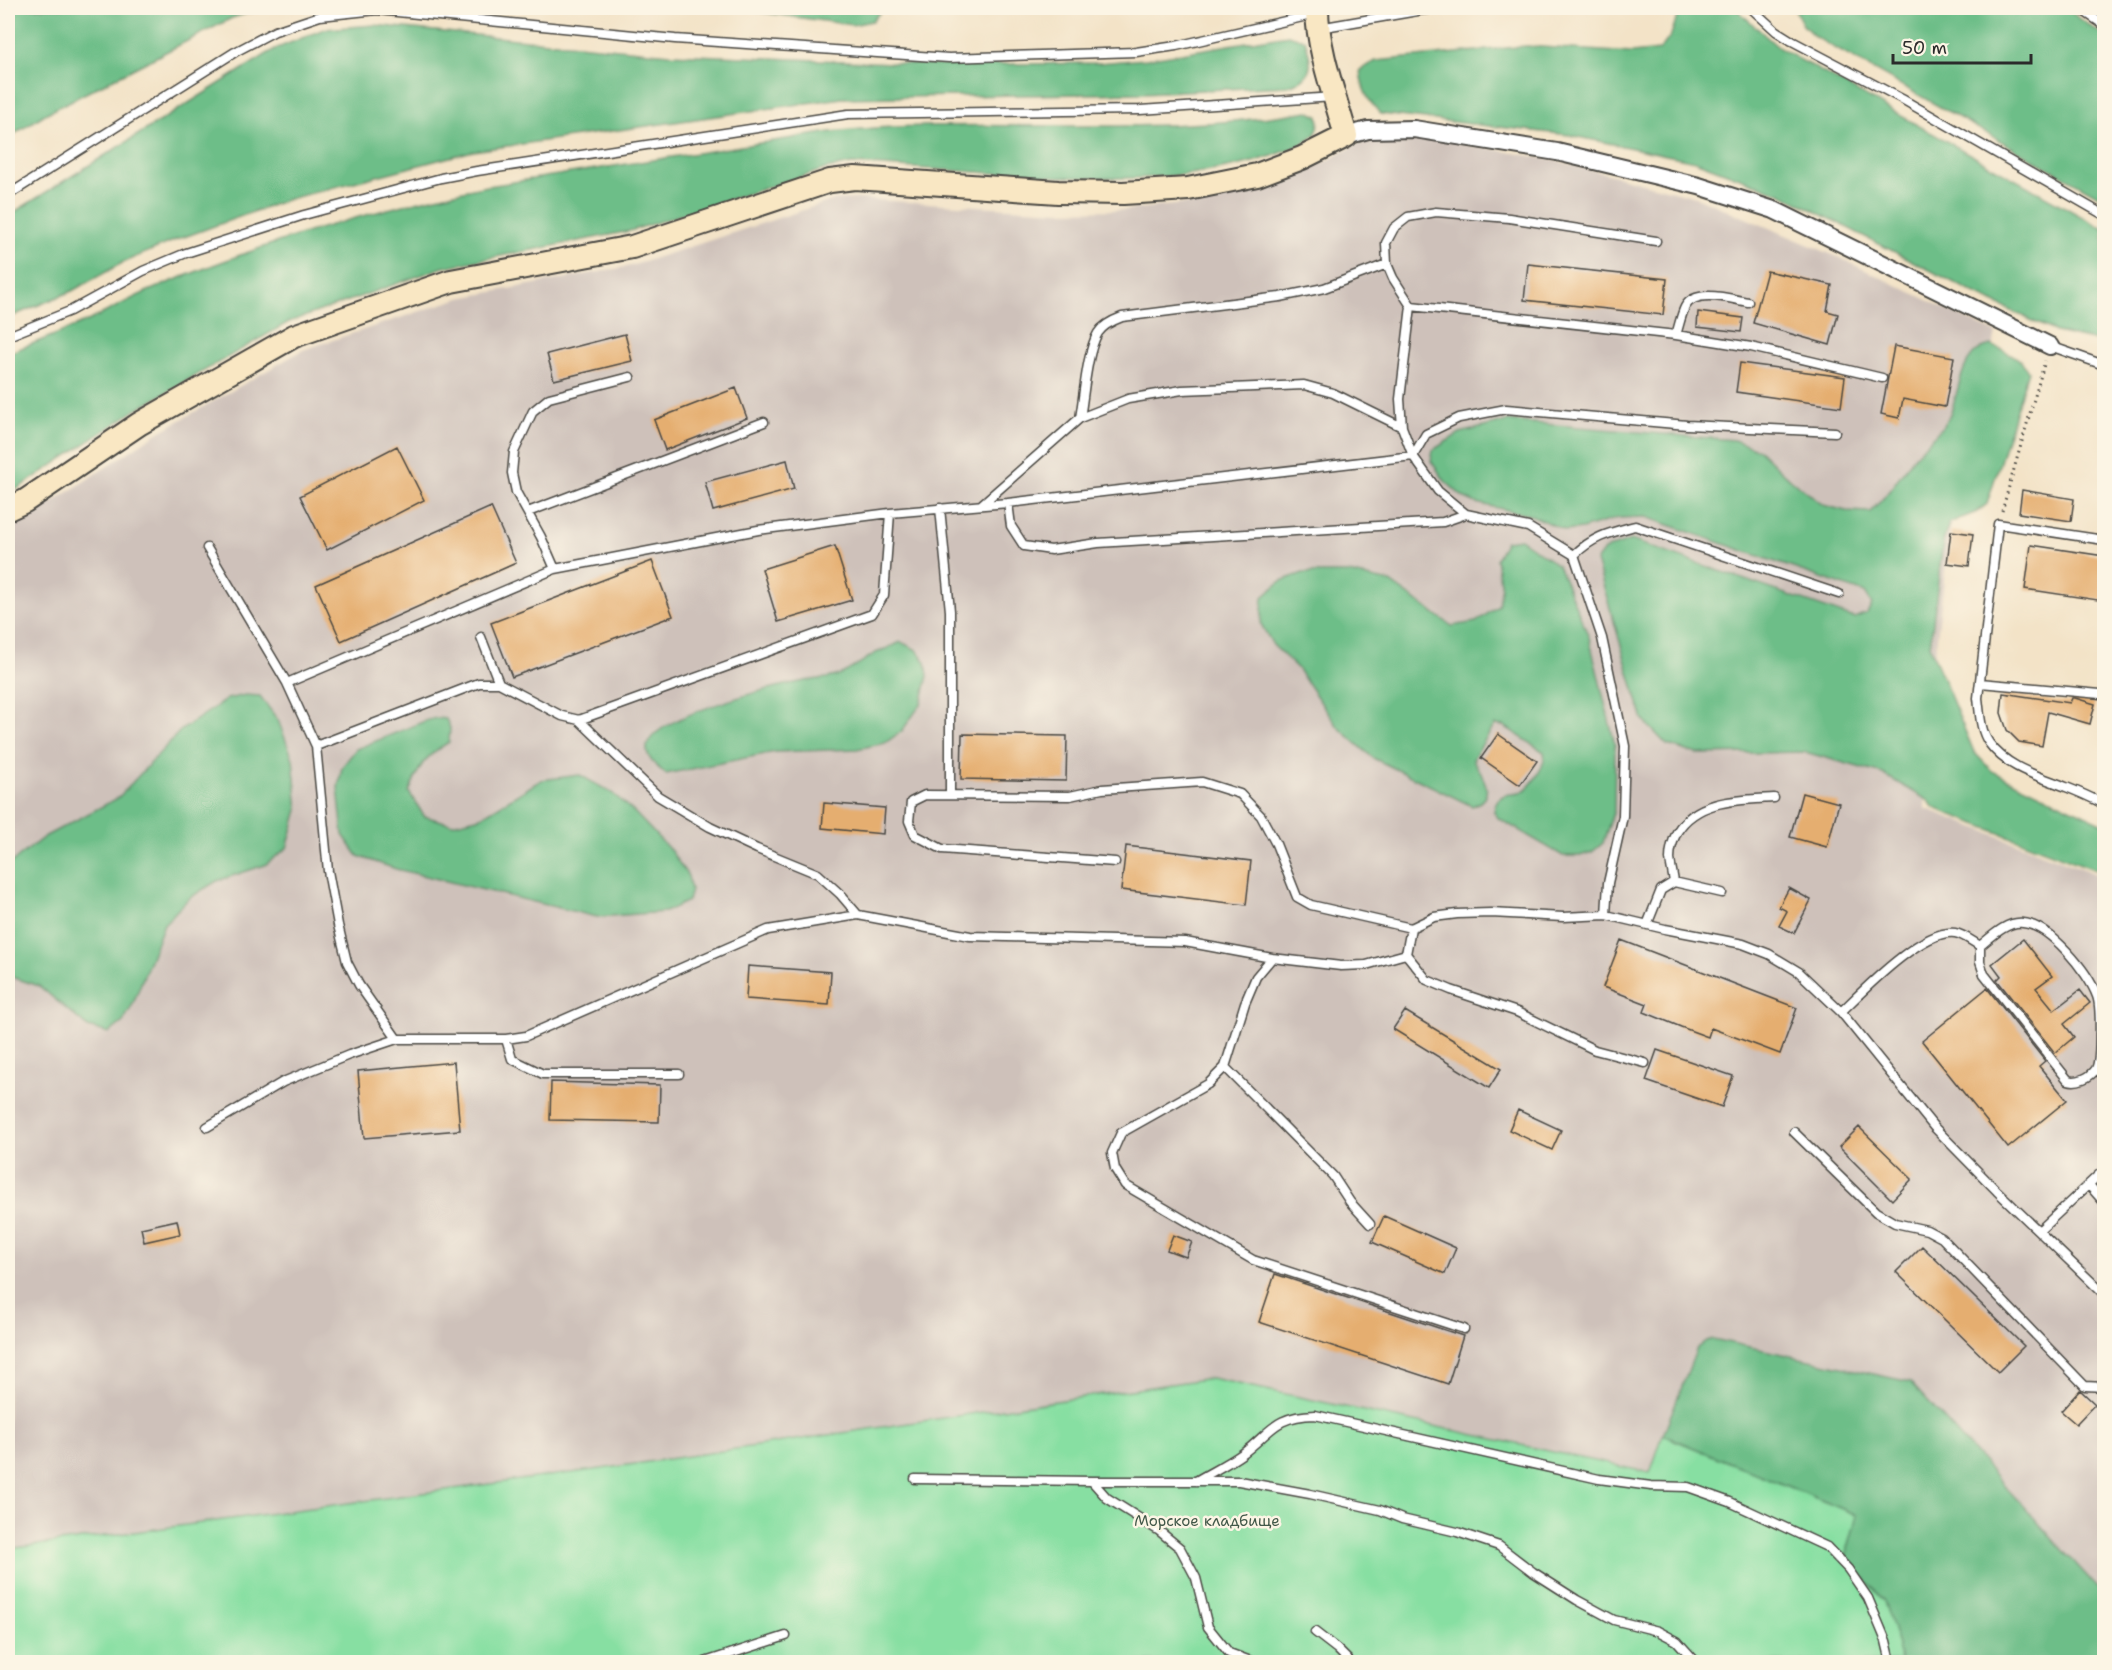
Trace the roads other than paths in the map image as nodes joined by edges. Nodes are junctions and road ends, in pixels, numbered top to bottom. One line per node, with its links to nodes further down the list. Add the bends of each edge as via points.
1 (1454, 8): 4 (lane)
2 (1751, 8): 9 (lane, via 1792,42 1902,99)
3 (2079, 8): 5 (lane)
4 (1317, 16): 6 (main road); 8 (lane, via 1136,52 949,58 675,39 377,10 320,15 275,31 235,52)
5 (2104, 25)
6 (1335, 97): 7 (main road); 15 (lane, via 1140,110 848,114 477,171 304,215 186,253 143,271 70,311)
7 (1346, 136): 16 (street, via 1368,130 1414,129 1557,152 1699,186 1774,210); 28 (main road, via 1257,175 1188,189 1058,192 855,178 830,181 632,247 451,281 294,336 139,424)
8 (8, 195)
9 (2104, 215)
10 (1656, 241): 11 (lane, via 1509,218 1436,212 1408,217 1394,228 1386,243)
11 (1388, 264): 13 (lane); 20 (lane, via 1324,288 1112,321 1099,331 1092,346)
12 (1748, 302): 14 (lane, via 1713,296 1690,301)
13 (1411, 306): 14 (lane); 22 (lane, via 1400,399)
14 (1676, 335): 19 (lane, via 1750,347)
15 (8, 336)
16 (2050, 345): 17 (lane)
17 (2104, 365)
18 (630, 377): 29 (lane, via 549,398 533,411 514,452 512,473 516,492)
19 (1882, 378)
20 (1080, 418): 22 (lane, via 1128,399 1182,390 1304,386 1333,393); 26 (lane)
21 (764, 422): 29 (lane)
22 (1402, 427): 24 (lane)
23 (1835, 432): 24 (lane, via 1687,425 1506,409 1459,418 1426,434)
24 (1413, 456): 25 (lane); 31 (lane, via 1438,491)
25 (1008, 503): 26 (lane); 31 (lane, via 1011,526 1023,546 1050,550 1098,543 1443,522)
26 (981, 505): 27 (lane)
27 (940, 508): 30 (lane); 44 (lane, via 950,611)
28 (8, 509)
29 (528, 512): 35 (lane)
30 (890, 513): 35 (lane, via 758,530); 42 (lane, via 884,595 872,614)
31 (1466, 514): 34 (lane, via 1528,527)
32 (2104, 540): 40 (lane, via 1998,524)
33 (207, 548): 38 (lane)
34 (1574, 555): 36 (lane, via 1588,542 1635,526); 51 (lane, via 1602,638 1625,746 1623,816 1608,883)
35 (555, 569): 38 (lane)
36 (1839, 594)
37 (481, 637): 39 (lane)
38 (287, 683): 43 (lane)
39 (499, 683): 42 (lane, via 562,716); 43 (lane, via 479,683)
40 (1980, 683): 41 (lane); 46 (lane, via 1981,723 1989,743 2023,771)
41 (2100, 694)
42 (579, 720): 50 (lane, via 657,796 710,827 818,874)
43 (316, 746): 58 (lane, via 328,871 347,962)
44 (950, 795): 47 (lane, via 925,795 911,802 909,821 915,835 942,849); 53 (lane, via 1070,796 1102,789 1202,782 1240,794 1261,816 1297,897 1311,905)
45 (1773, 798): 48 (lane, via 1705,807 1684,821 1673,839 1670,857)
46 (2104, 804)
47 (1115, 862)
48 (1674, 882): 49 (lane); 52 (lane, via 1661,890)
49 (1722, 893)
50 (858, 915): 56 (lane, via 970,936 1185,942); 59 (lane, via 768,930 526,1036)
51 (1606, 915): 52 (lane); 53 (lane, via 1457,914 1434,918)
52 (1647, 925): 57 (lane, via 1743,944 1768,954 1799,972)
53 (1412, 928): 55 (lane)
54 (1980, 946): 57 (lane, via 1957,933 1944,933 1928,940 1891,964); 62 (lane, via 1984,974 2068,1080 2080,1081); 62 (lane, via 2011,924 2023,922 2052,938 2077,961 2097,997)
55 (1406, 954): 56 (lane, via 1366,965 1341,966); 60 (lane, via 1427,980 1518,1012 1595,1050)
56 (1272, 958): 61 (lane, via 1252,986)
57 (1841, 1012): 71 (lane, via 1934,1127)
58 (397, 1039): 59 (lane); 65 (lane, via 283,1082)
59 (506, 1039): 63 (lane, via 512,1059 543,1074)
60 (1646, 1063)
61 (1225, 1067): 70 (lane, via 1333,1176); 73 (lane, via 1208,1084 1121,1133 1112,1153 1115,1169 1125,1185 1253,1260)
62 (2097, 1068): 64 (lane)
63 (679, 1074)
64 (2104, 1077)
65 (207, 1128)
66 (1794, 1132): 74 (lane, via 1876,1212 1942,1238 2085,1386)
67 (2104, 1170): 68 (lane)
68 (2089, 1185): 69 (lane); 71 (lane)
69 (2104, 1202)
70 (1370, 1224)
71 (2039, 1231): 72 (lane)
72 (2104, 1294)
73 (1464, 1329)
74 (2104, 1387)
75 (915, 1479): 76 (lane)
76 (1092, 1481): 77 (lane); 81 (lane, via 1107,1498 1180,1548 1196,1578 1209,1627 1229,1653)
77 (1196, 1481): 83 (lane, via 1239,1481 1310,1494 1380,1510 1402,1520 1499,1546 1533,1572 1614,1620 1658,1631 1677,1641); 84 (lane, via 1242,1454 1272,1426 1299,1415 1315,1415 1599,1479 1688,1487 1827,1547 1868,1598)
78 (1315, 1632): 82 (lane)
79 (786, 1636): 80 (lane)
80 (705, 1662)
81 (1253, 1662)
82 (1350, 1662)
83 (1696, 1662)
84 (1892, 1662)

